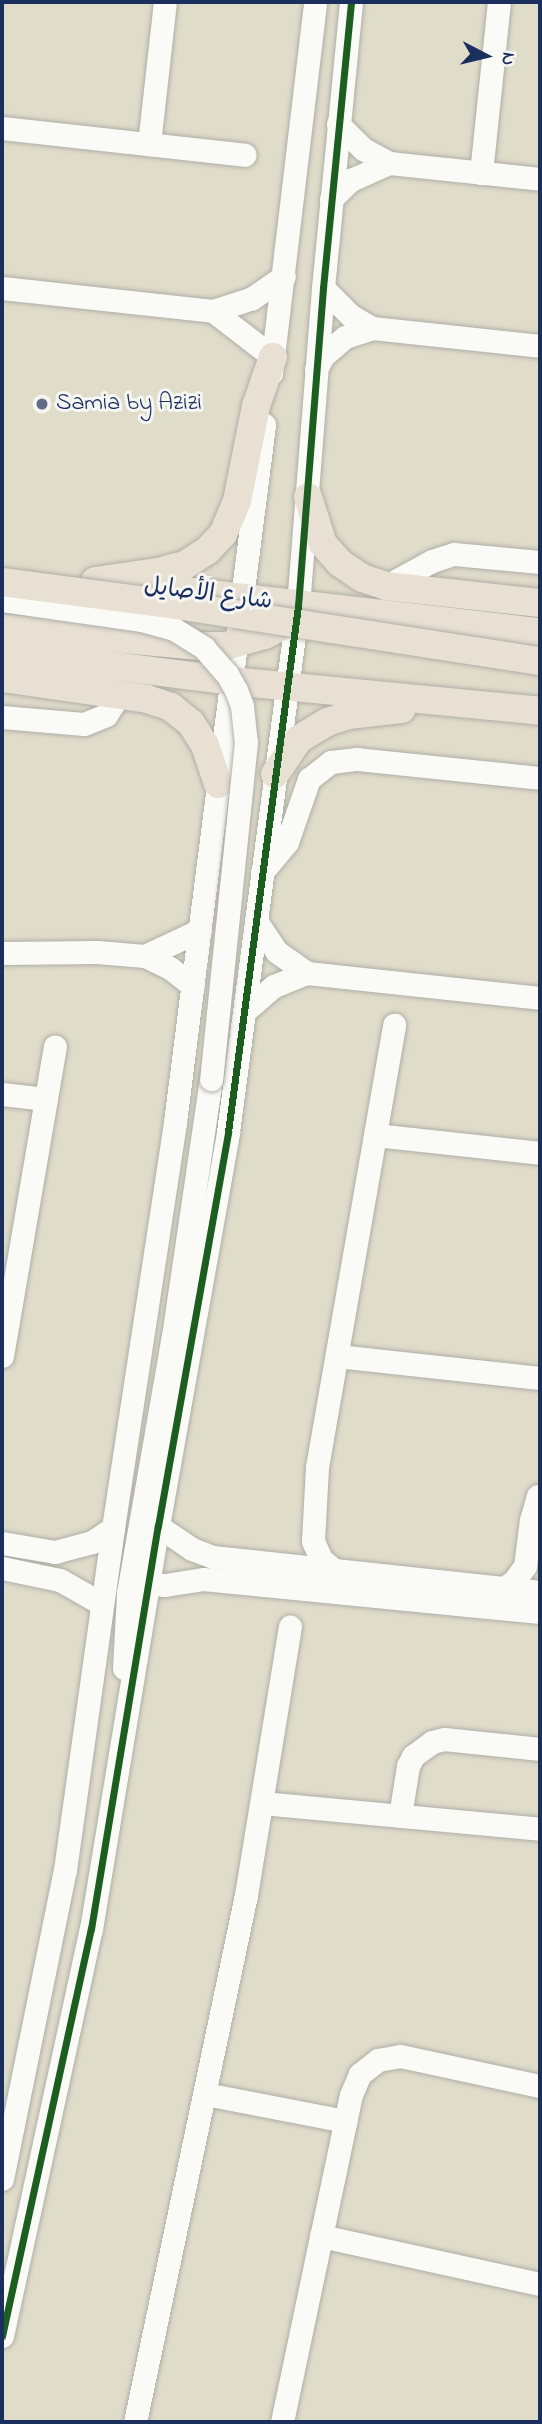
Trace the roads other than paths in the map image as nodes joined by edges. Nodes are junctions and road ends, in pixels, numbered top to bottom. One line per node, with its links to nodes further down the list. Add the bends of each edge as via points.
1 (165, 2): 7 (street)
2 (315, 2): 13 (street)
3 (351, 2): 5 (street)
4 (499, 2): 10 (street)
5 (338, 124): 9 (street, via 363,149); 12 (street)
6 (2, 128): 7 (street)
7 (149, 144): 8 (street)
8 (245, 155)
9 (389, 163): 10 (street); 12 (street, via 351,180)
10 (481, 173): 11 (street)
11 (540, 179)
12 (331, 199): 15 (street)
13 (284, 276): 16 (street, via 251,299); 19 (street)
14 (2, 288): 16 (street)
15 (323, 288): 17 (street, via 350,315); 20 (street)
16 (213, 311): 19 (street)
17 (372, 328): 18 (street); 20 (street, via 345,337)
18 (540, 346)
19 (273, 357): 24 (main road, via 256,406 237,501 223,534 185,565); 27 (street)
20 (316, 369): 21 (street)
21 (308, 496): 26 (main road, via 318,533 332,554 362,578); 30 (street)
22 (540, 562): 26 (street, via 454,554)
23 (2, 570): 24 (main road, شارع الأصايل)
24 (95, 581): 27 (main road, شارع الأصايل)
25 (2, 582): 35 (main road, bridge)
26 (386, 586): 29 (main road)
27 (242, 598): 30 (main road, شارع الأصايل); 33 (street)
28 (2, 600): 79 (street, bridge, via 174,629 204,648 227,674 242,706 246,741 211,1079 126,1605 123,1665)
29 (540, 603)
30 (298, 606): 32 (main road, شارع الأصايل); 33 (main road, via 278,628); 38 (street)
31 (2, 628): 33 (main road, via 200,646)
32 (540, 632)
33 (237, 644): 37 (street)
34 (2, 652): 37 (main road)
35 (540, 661)
36 (2, 678): 39 (main road)
37 (231, 681): 38 (main road); 45 (street)
38 (286, 687): 40 (main road); 43 (street)
39 (119, 695): 42 (street, via 106,715 84,724); 45 (main road, via 160,702 186,718 205,745)
40 (409, 698): 41 (main road); 43 (main road, via 397,712 348,715 313,729 285,755)
41 (540, 711)
42 (2, 717)
43 (275, 774): 46 (street)
44 (540, 778): 46 (street, via 357,759 331,762 309,779 287,842)
45 (218, 784): 48 (street)
46 (262, 872): 47 (street)
47 (256, 921): 51 (street, via 277,952); 54 (street)
48 (200, 930): 50 (street); 52 (street)
49 (2, 953): 50 (street)
50 (145, 956): 52 (street)
51 (307, 973): 53 (street); 54 (street, via 274,986)
52 (193, 986): 67 (street)
53 (540, 998)
54 (246, 1010): 66 (street, via 208,1254)
55 (394, 1025): 59 (street)
56 (55, 1047): 58 (street)
57 (2, 1094): 58 (street)
58 (46, 1099): 61 (street)
59 (375, 1135): 60 (street); 62 (street)
60 (540, 1153)
61 (2, 1356)
62 (337, 1356): 63 (street); 64 (street)
63 (540, 1378)
64 (317, 1467): 70 (street, via 300,1539 287,1555); 71 (street, via 313,1541 321,1559)
65 (540, 1501): 72 (street, via 536,1558); 74 (street, via 531,1520 525,1566)
66 (158, 1526): 70 (street, via 202,1554); 73 (street)
67 (113, 1528): 68 (street, via 92,1542 55,1552); 76 (street)
68 (6, 1543): 69 (street)
69 (7, 1569): 76 (street, via 60,1580)
70 (257, 1569): 71 (street); 73 (street, via 165,1585); 77 (street)
71 (334, 1570): 74 (street)
72 (540, 1576)
73 (148, 1583): 79 (street)
74 (504, 1588): 75 (street)
75 (540, 1592)
76 (103, 1604): 87 (street, via 65,1870)
77 (540, 1612)
78 (290, 1627): 81 (street)
79 (128, 1710): 90 (street, via 91,1929)
80 (540, 1749): 82 (street, via 444,1739 432,1742 422,1747 408,1766)
81 (262, 1803): 82 (street); 85 (street)
82 (401, 1816): 83 (street)
83 (540, 1829)
84 (540, 2086): 86 (street, via 388,2057 360,2074)
85 (205, 2094): 86 (street); 91 (street)
86 (345, 2121): 88 (street)
87 (2, 2179)
88 (321, 2236): 89 (street); 92 (street)
89 (540, 2284)
90 (2, 2336)
91 (135, 2422)
92 (282, 2422)

